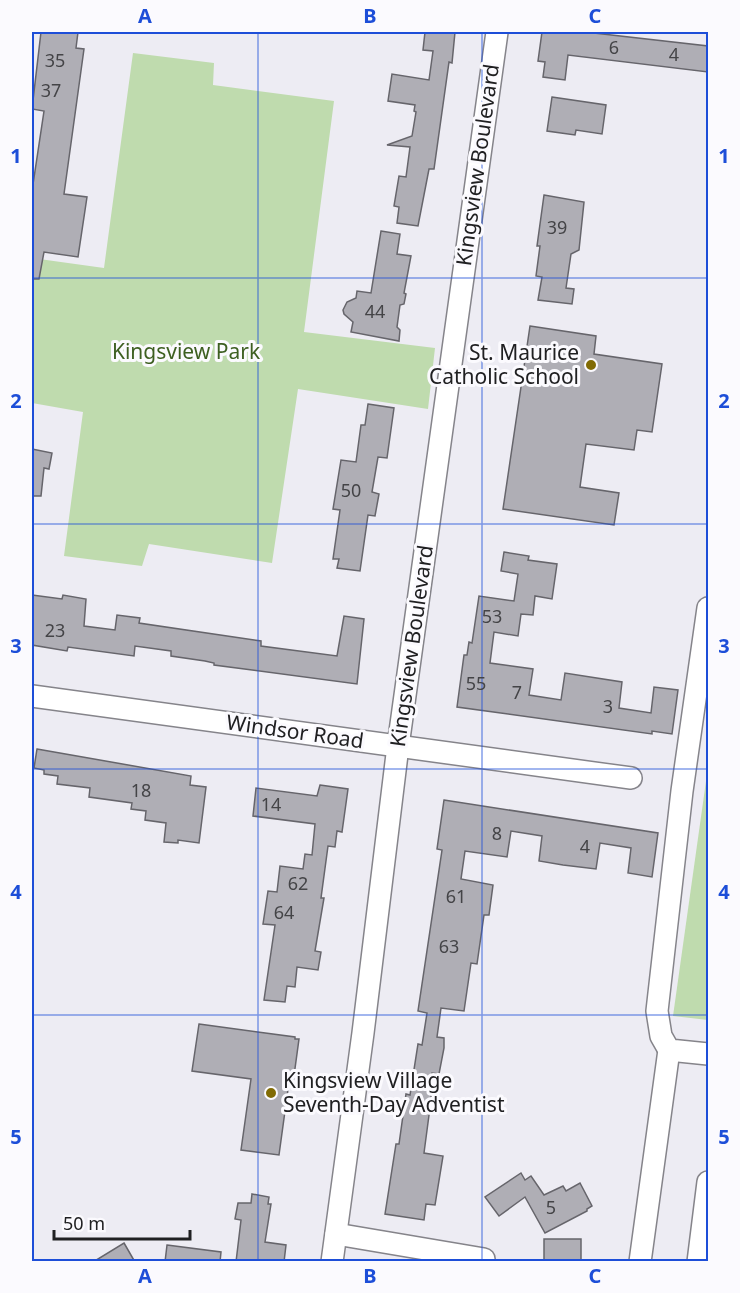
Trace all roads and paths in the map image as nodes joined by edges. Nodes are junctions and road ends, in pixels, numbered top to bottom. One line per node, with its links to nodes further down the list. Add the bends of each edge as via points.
1 (497, 32): 5 (street, Kingsview Boulevard)
2 (708, 608): 3 (street)
3 (703, 686): 7 (street, via 682,791 657,1011 661,1036)
4 (32, 696): 5 (street, Windsor Road)
5 (398, 746): 6 (street, Windsor Road); 10 (street, Kingsview Boulevard)
6 (630, 778)
7 (669, 1050): 8 (street); 13 (street)
8 (708, 1054)
9 (708, 1182): 14 (street)
10 (336, 1234): 11 (street, Kingsview Boulevard); 12 (street)
11 (332, 1262)
12 (484, 1262)
13 (640, 1262)
14 (698, 1262)

